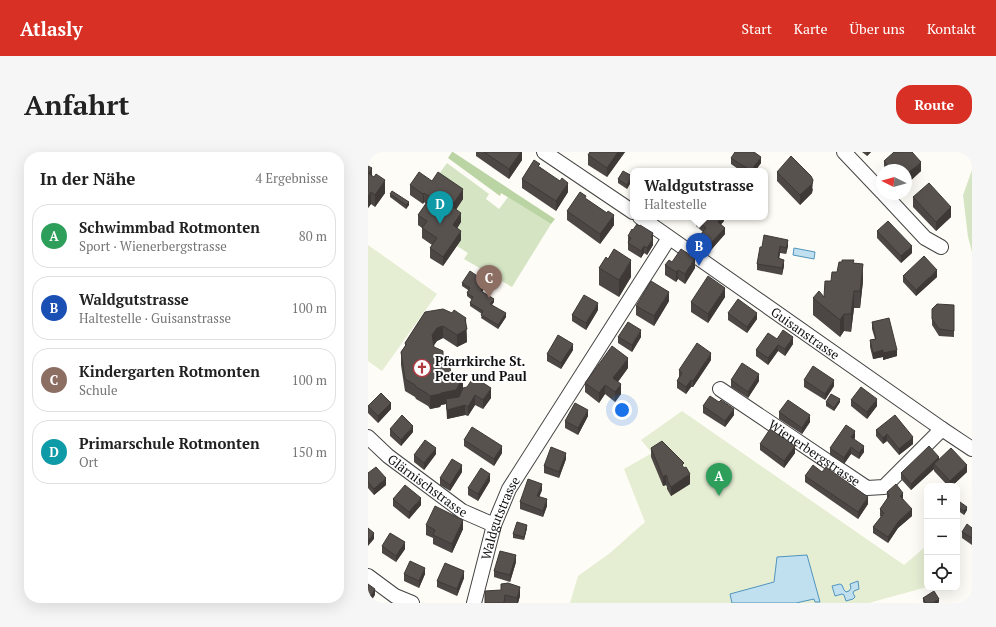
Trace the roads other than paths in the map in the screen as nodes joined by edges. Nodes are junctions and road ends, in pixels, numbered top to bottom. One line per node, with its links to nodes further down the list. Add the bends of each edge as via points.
1 (544, 152): 5 (street)
2 (844, 152): 3 (street)
3 (876, 186)
4 (890, 200): 8 (street, via 925,238)
5 (630, 210)
6 (644, 220): 7 (street, Guisanstrasse)
7 (669, 238): 10 (street, Guisanstrasse); 13 (street, Waldgutstrasse, via 509,489)
8 (941, 247)
9 (720, 389): 10 (street, Wienerbergstrasse, via 867,488 884,487)
10 (942, 429): 12 (street, Guisanstrasse)
11 (368, 437): 13 (street, Glärnischstrasse, via 388,456 462,511)
12 (972, 449)
13 (494, 525): 16 (street, Waldgutstrasse)
14 (368, 576): 15 (street, via 395,596)
15 (412, 603)
16 (474, 603)

